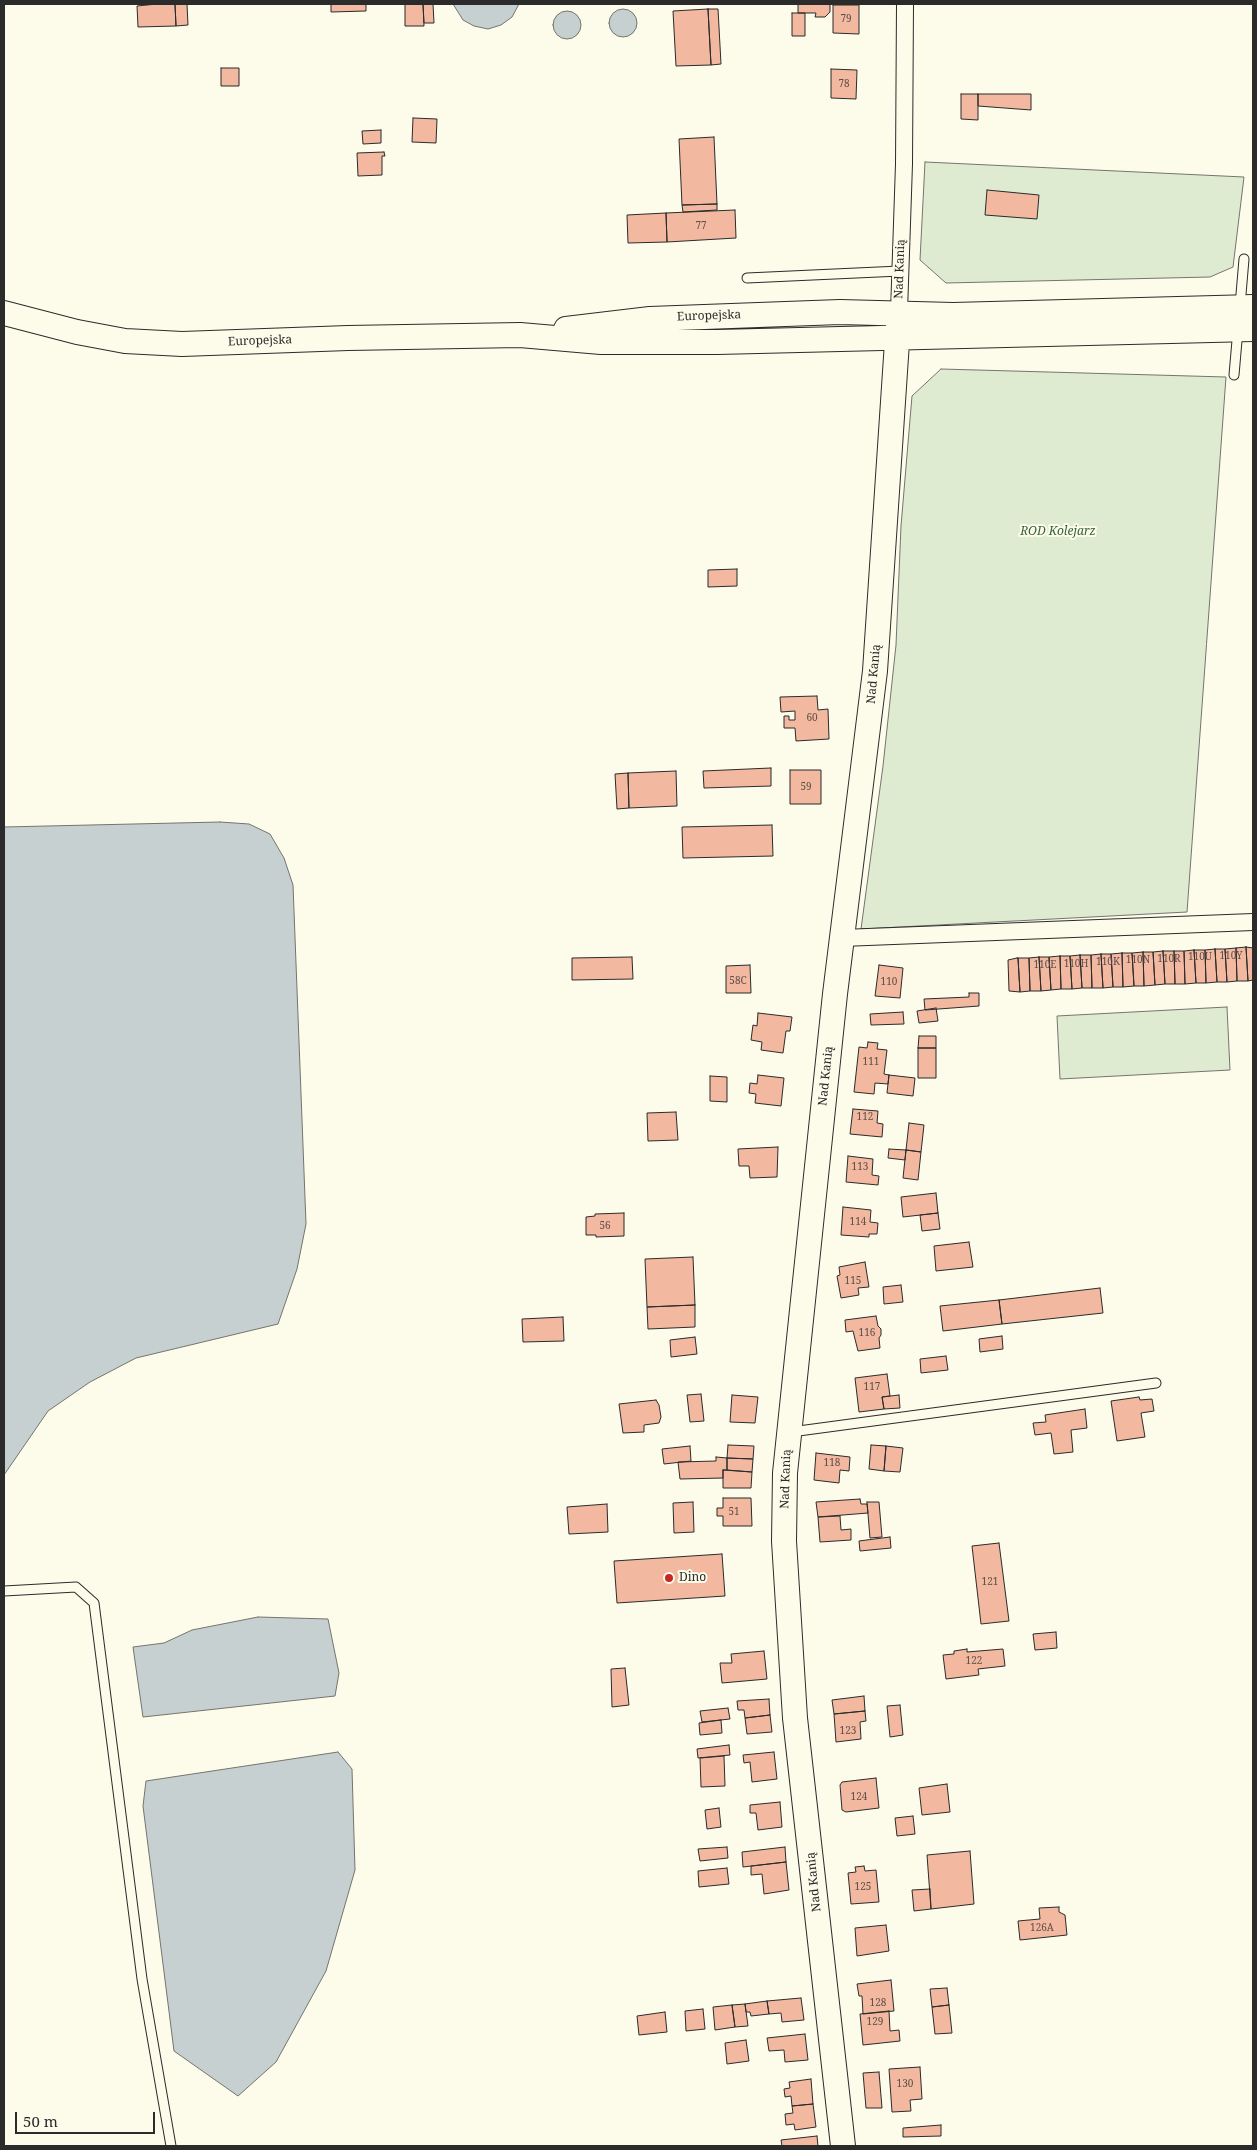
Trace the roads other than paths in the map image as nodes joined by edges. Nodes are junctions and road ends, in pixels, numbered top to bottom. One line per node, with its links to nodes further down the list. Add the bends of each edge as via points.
1 (905, 4): 3 (street, Nad Kanią)
2 (1244, 259): 7 (lane)
3 (900, 272): 4 (lane); 5 (street, Nad Kanią)
4 (746, 278)
5 (898, 312): 7 (street, Europejska); 8 (street, Europejska, via 650,318); 9 (street, Nad Kanią)
6 (4, 313): 8 (street, Europejska, via 125,341 182,344)
7 (1244, 318): 9 (street, Europejska); 10 (lane)
8 (520, 335): 9 (street, Europejska, via 611,342)
9 (897, 339): 12 (street, Nad Kanią, via 875,671)
10 (1234, 375)
11 (1253, 922): 12 (street)
12 (842, 938): 14 (street, Nad Kanią)
13 (1156, 1383): 14 (lane)
14 (788, 1432): 17 (street, Nad Kanią, via 784,1541 796,1718)
15 (4, 1591): 16 (lane, via 76,1588 94,1603 142,1979)
16 (171, 2146)
17 (843, 2146)

